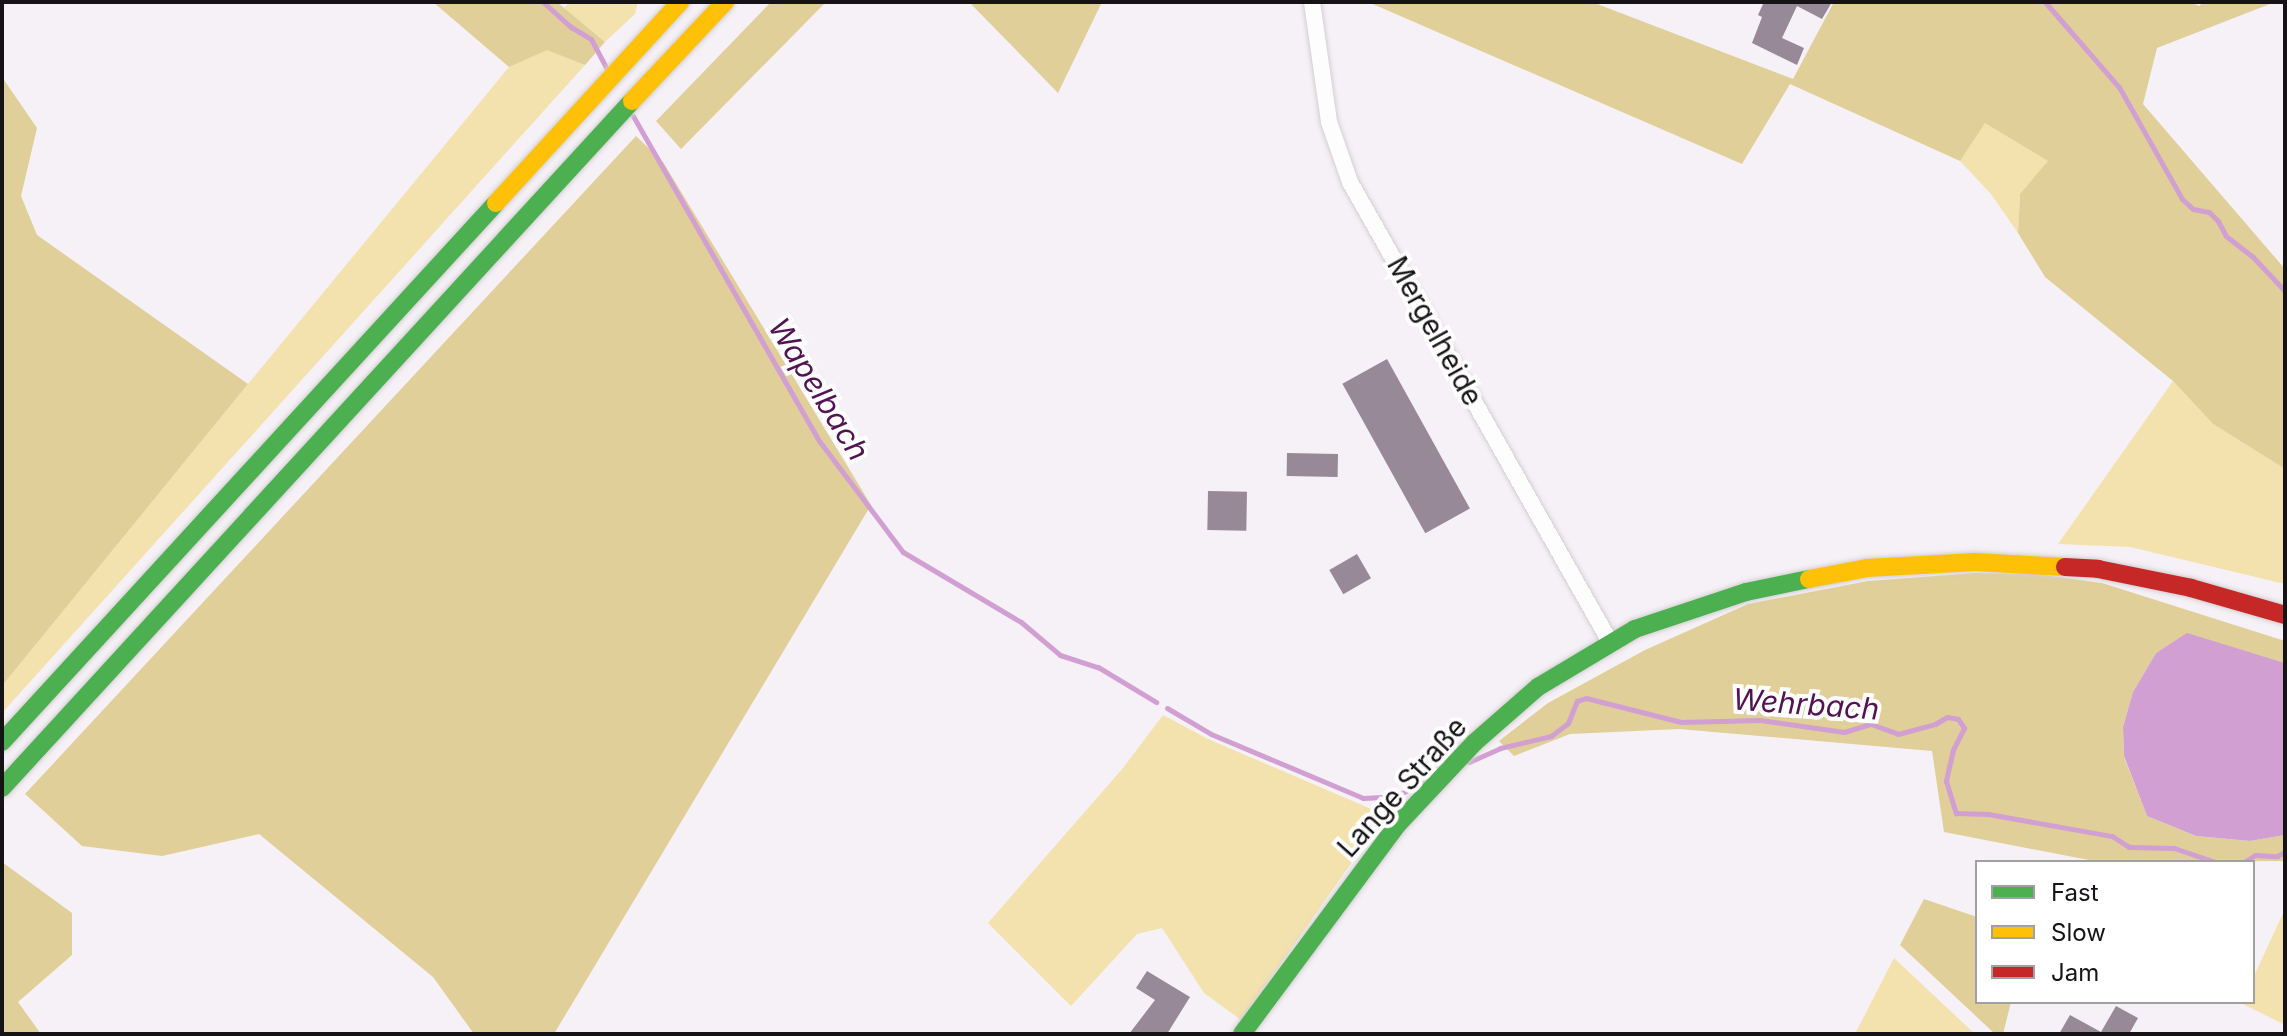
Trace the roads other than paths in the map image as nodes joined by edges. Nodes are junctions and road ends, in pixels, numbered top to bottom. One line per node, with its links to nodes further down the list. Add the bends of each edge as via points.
1 (680, 2): 6 (main road)
2 (725, 2): 7 (main road)
3 (1312, 2): 5 (street, Mergelheide, via 1329,122 1350,182)
4 (2285, 615): 5 (main road, Lange Straße, via 2098,569 1975,562 1867,568 1746,592)
5 (1610, 642): 8 (main road, Lange Straße, via 1538,687 1474,743 1398,824)
6 (2, 742)
7 (2, 788)
8 (1242, 1034)

